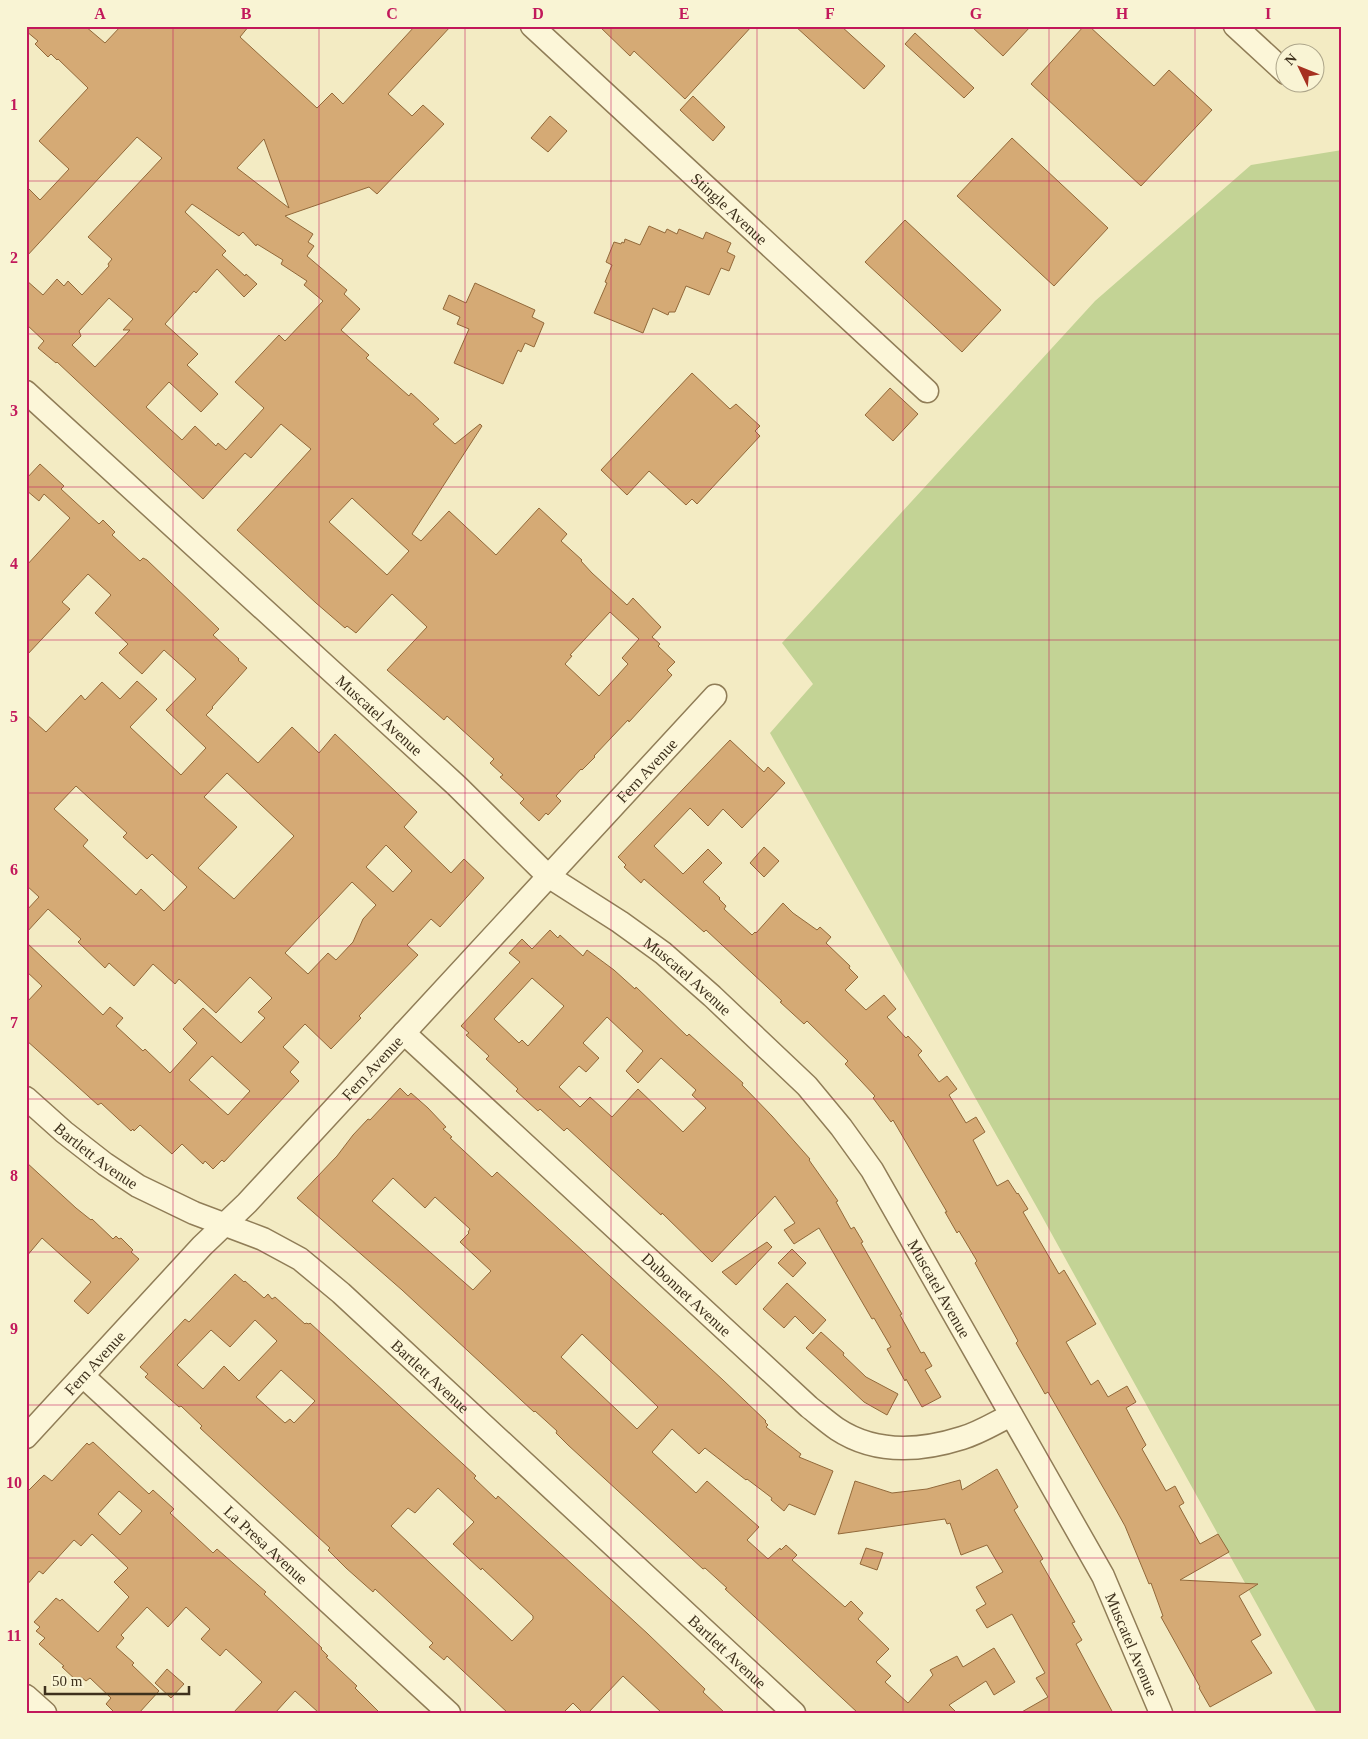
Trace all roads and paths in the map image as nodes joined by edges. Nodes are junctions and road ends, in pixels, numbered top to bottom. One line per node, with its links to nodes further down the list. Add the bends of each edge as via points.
1 (532, 26): 4 (street, Stingle Avenue)
2 (1235, 26): 3 (street)
3 (1276, 64)
4 (927, 391)
5 (26, 392): 7 (street, Muscatel Avenue, via 457,786)
6 (716, 696): 7 (street, Fern Avenue)
7 (548, 876): 8 (street, Fern Avenue); 12 (street, Muscatel Avenue, via 663,953 807,1086 872,1170)
8 (404, 1032): 10 (street, Fern Avenue); 12 (street, Dubonnet Avenue, via 809,1407 838,1430 894,1449 926,1448 964,1438)
9 (26, 1098): 10 (street, Bartlett Avenue, via 77,1143 138,1186 194,1213)
10 (226, 1224): 11 (street, Fern Avenue); 17 (street, Bartlett Avenue, via 300,1260 341,1293)
11 (83, 1376): 13 (street, Fern Avenue); 16 (street, La Presa Avenue)
12 (1011, 1415): 18 (street, Muscatel Avenue, via 1103,1576)
13 (26, 1437)
14 (26, 1696): 15 (street)
15 (45, 1713)
16 (448, 1713)
17 (794, 1713)
18 (1161, 1713)

